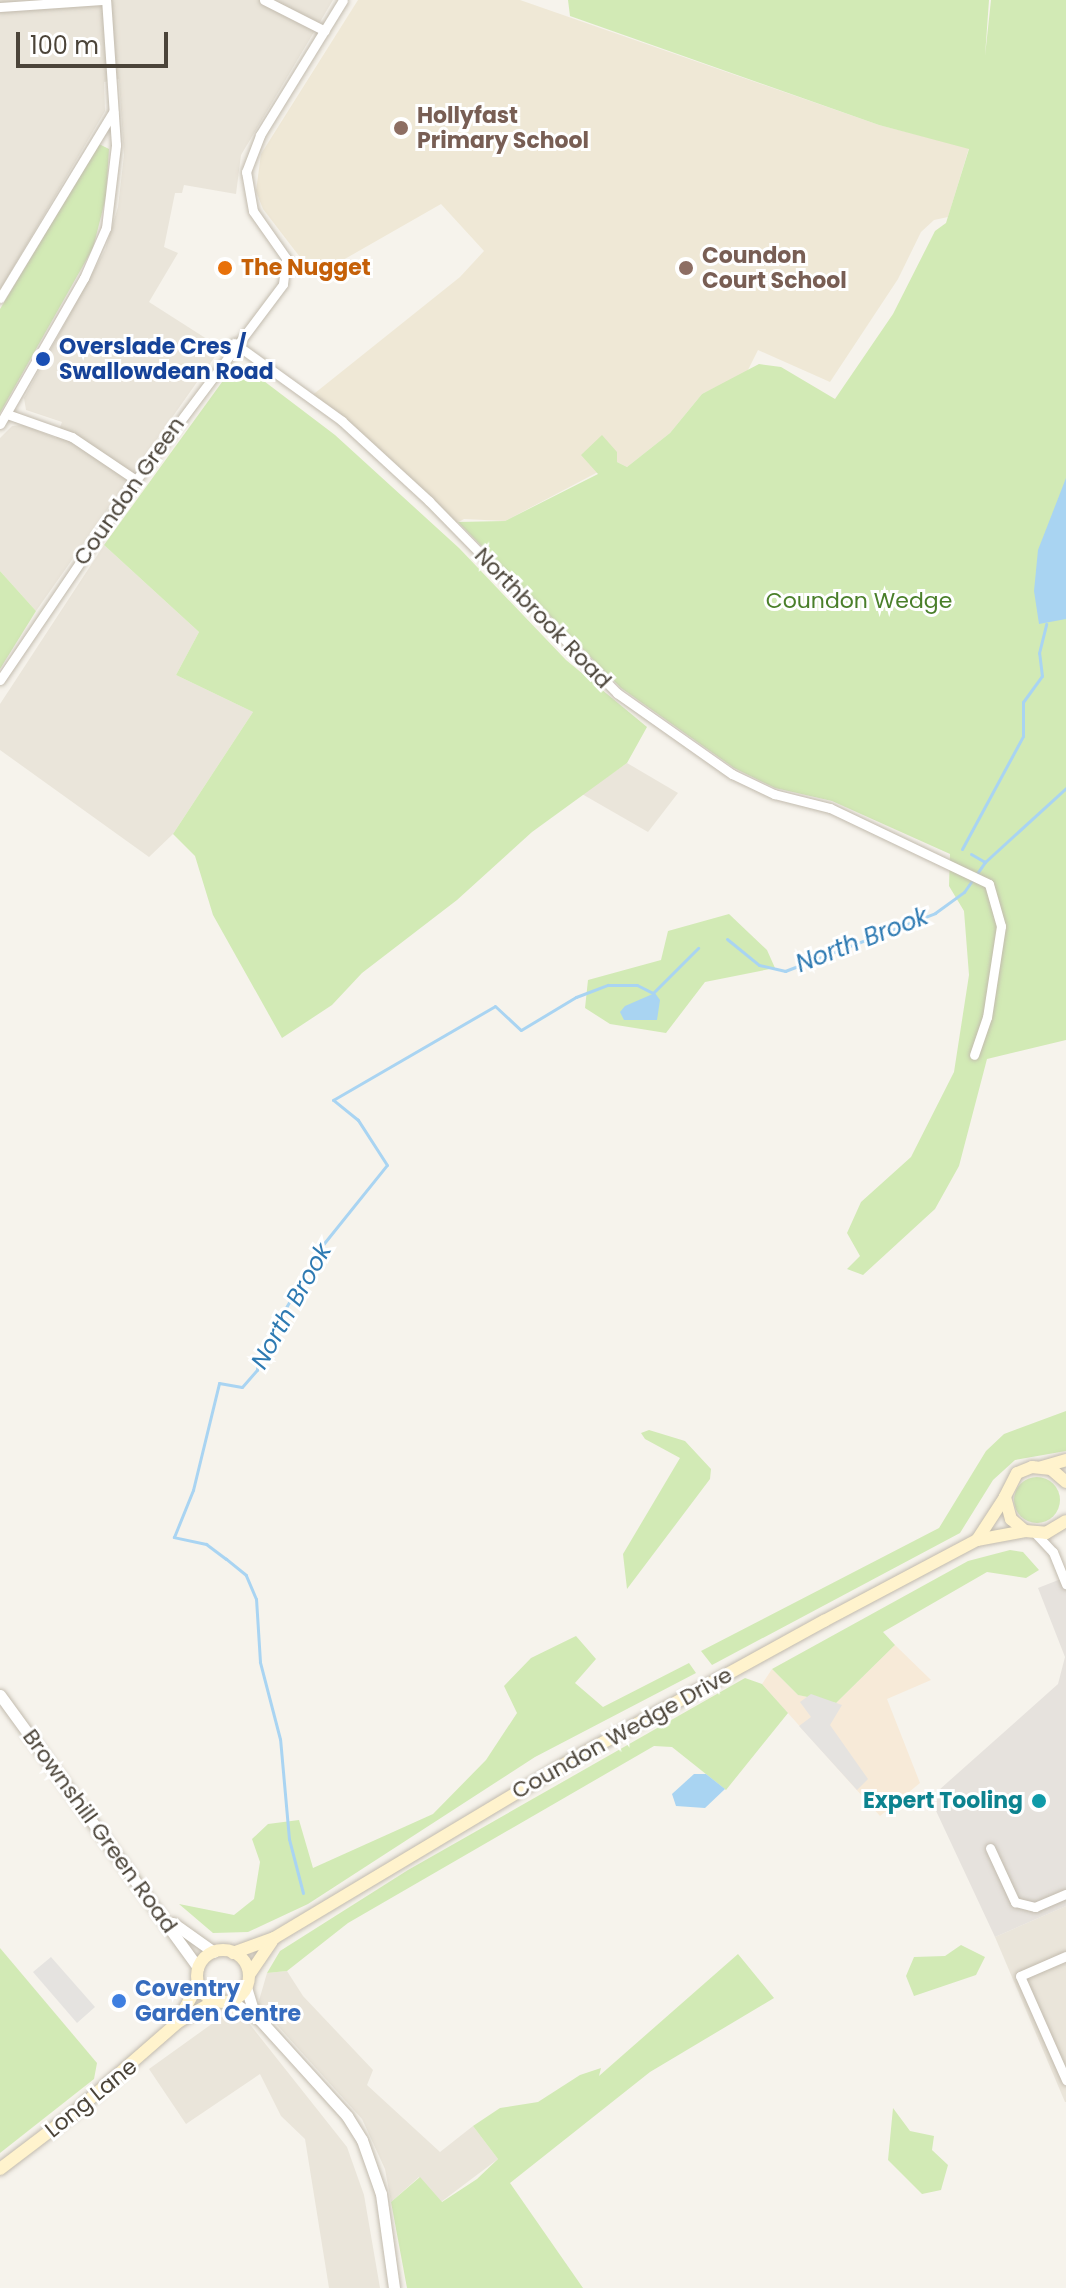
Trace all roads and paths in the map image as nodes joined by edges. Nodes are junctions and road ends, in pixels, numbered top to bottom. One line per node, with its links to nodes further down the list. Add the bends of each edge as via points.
1 (104, 0): 4 (street); 6 (street)
2 (264, 0): 5 (street)
3 (343, 0): 5 (street)
4 (0, 7)
5 (325, 31): 8 (street, Coundon Green, via 260,135 246,172 253,211 279,244 288,266 283,284)
6 (113, 112): 7 (street); 9 (street, via 115,174 101,243)
7 (0, 298)
8 (234, 343): 11 (street, Coundon Green); 13 (street, Northbrook Road, via 342,421 617,693 732,774 774,794 830,808 989,884 1001,926 987,1017)
9 (7, 414): 10 (street); 11 (street, via 72,437)
10 (0, 424)
11 (136, 480): 12 (street, Coundon Green)
12 (0, 680)
13 (974, 1055)
14 (1066, 1460): 15 (main road, Coundon Wedge Drive)
15 (1042, 1467): 16 (main road); 17 (main road, Coundon Wedge Drive, via 1017,1473)
16 (1066, 1482)
17 (1005, 1497): 19 (main road, via 1011,1519); 20 (main road, Coundon Wedge Drive)
18 (1066, 1521): 19 (main road, Coundon Wedge Drive, via 1055,1530)
19 (1030, 1533): 20 (main road, Coundon Wedge Drive); 21 (street, via 1053,1552)
20 (977, 1540): 26 (main road, Coundon Wedge Drive, via 584,1753)
21 (1066, 1584)
22 (0, 1695): 25 (street, Brownshill Green Road)
23 (990, 1848): 24 (street, via 1015,1902 1035,1907)
24 (1066, 1894)
25 (163, 1916): 27 (street); 30 (street, Brownshill Green Road)
26 (274, 1938): 28 (main road, Coundon Wedge Drive); 31 (main road, Coundon Wedge Drive)
27 (214, 1952): 28 (main road); 30 (main road)
28 (233, 1953): 31 (main road)
29 (1066, 1956): 37 (street, via 1017,1971)
30 (198, 1968): 32 (main road)
31 (247, 1981): 34 (main road); 35 (street)
32 (198, 1985): 33 (main road); 36 (main road, Long Lane)
33 (215, 2001): 34 (main road); 36 (main road, Long Lane)
34 (231, 2001): 35 (street)
35 (255, 2014): 39 (street, via 347,2116 362,2140 381,2194)
36 (178, 2022): 38 (main road, Long Lane)
37 (1066, 2080)
38 (0, 2169)
39 (394, 2288)

